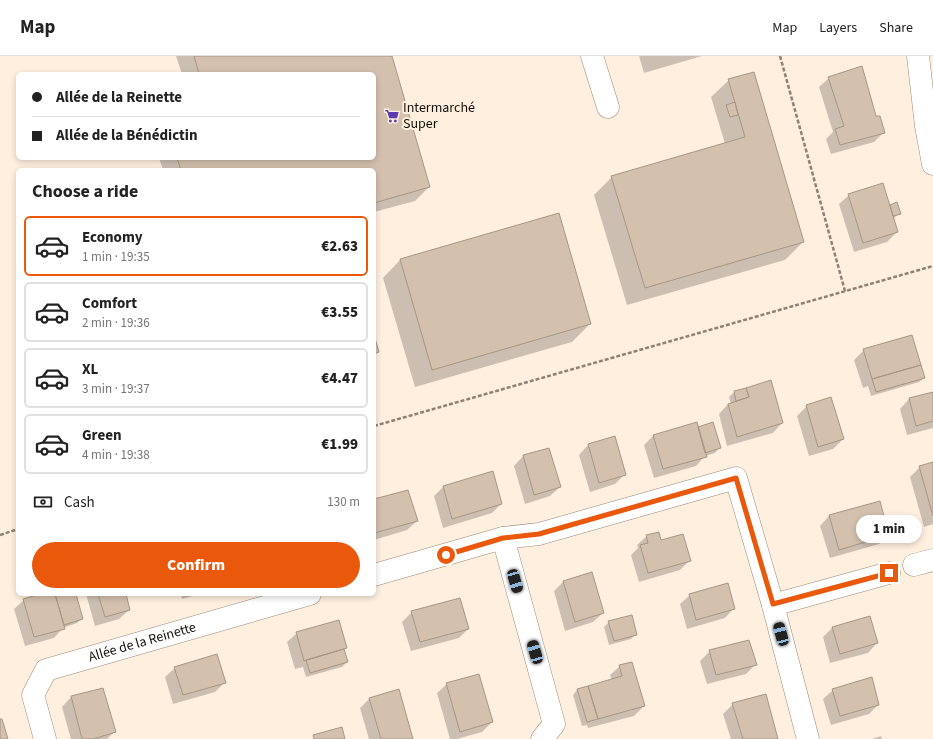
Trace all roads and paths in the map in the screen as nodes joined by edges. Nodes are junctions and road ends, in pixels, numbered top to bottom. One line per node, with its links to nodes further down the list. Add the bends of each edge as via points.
1 (592, 56): 4 (street)
2 (780, 56): 7 (path)
3 (918, 56): 5 (street)
4 (608, 107)
5 (933, 164)
6 (933, 266): 7 (path)
7 (845, 291): 8 (path)
8 (376, 425)
9 (16, 531): 10 (path)
10 (0, 535)
11 (503, 538): 13 (street); 15 (street, via 539,534 736,478); 17 (street, via 554,724)
12 (889, 573): 15 (street)
13 (376, 574)
14 (303, 596): 16 (street, Allée de la Reinette, via 46,670 32,696)
15 (773, 604): 18 (street)
16 (45, 739)
17 (542, 739)
18 (808, 739)

